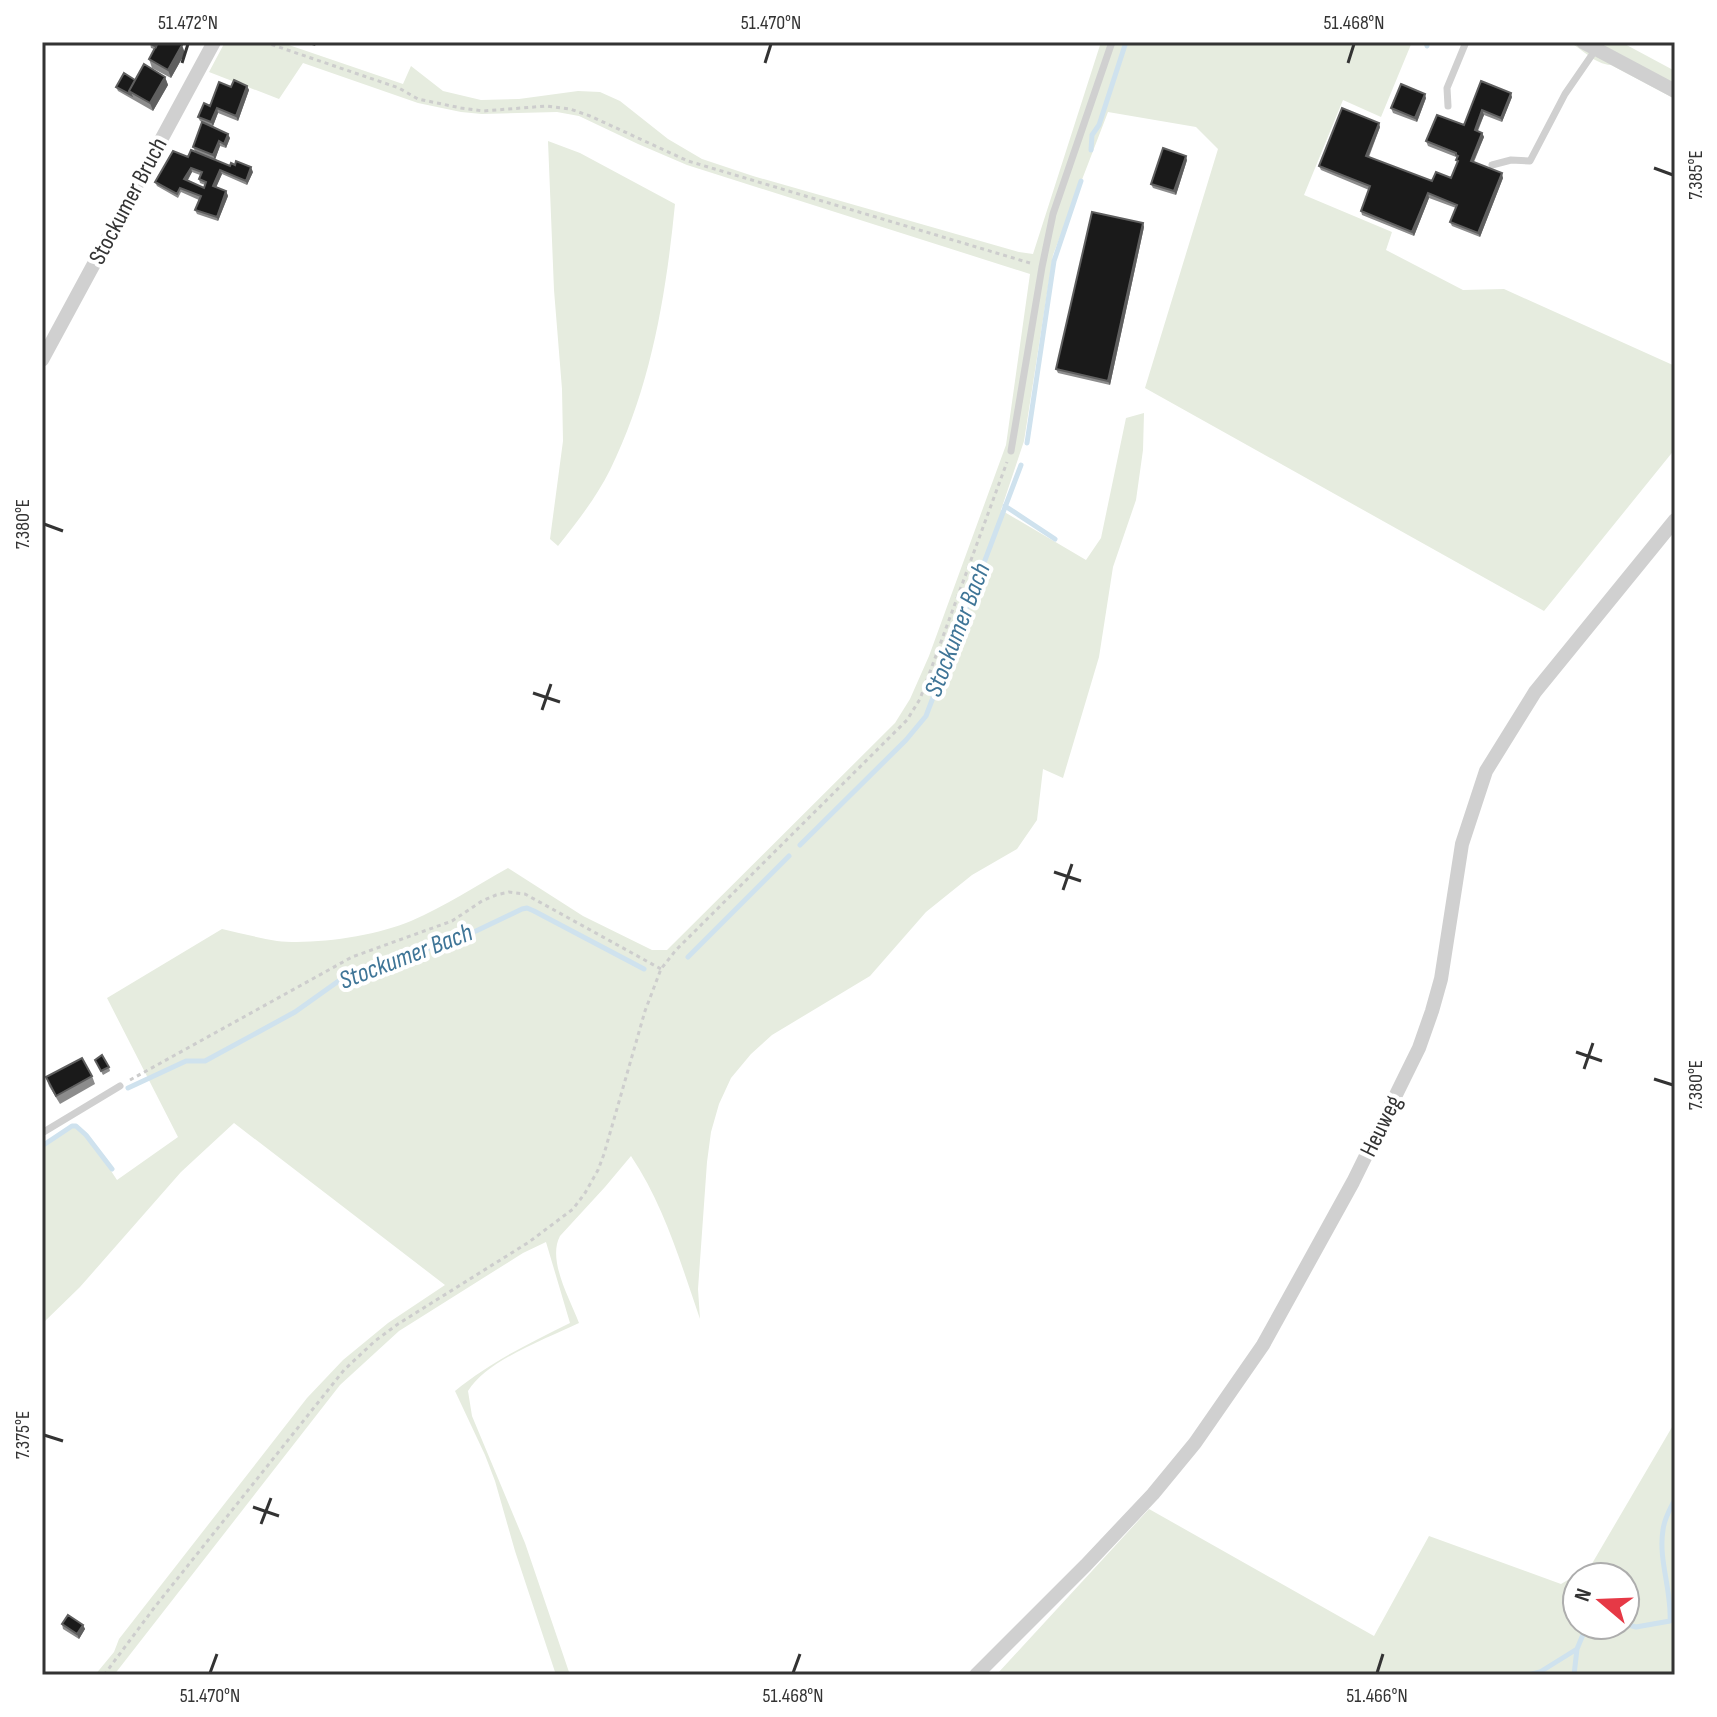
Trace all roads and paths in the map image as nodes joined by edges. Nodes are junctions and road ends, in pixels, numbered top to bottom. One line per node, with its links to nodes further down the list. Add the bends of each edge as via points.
1 (214, 42): 10 (street, Stockumer Bruch)
2 (264, 42): 9 (path, via 418,99 483,111 570,109 688,161)
3 (1112, 42): 9 (lane, via 1053,214)
4 (1466, 42): 7 (lane, via 1447,88)
5 (1590, 46): 6 (street); 8 (lane, via 1530,161)
6 (1675, 91)
7 (1448, 106)
8 (1492, 165)
9 (1042, 267): 11 (lane)
10 (42, 360)
11 (1011, 451): 13 (path, via 920,699 907,720)
12 (1675, 520): 17 (street, Heuweg, via 1535,692 1486,771 1462,844 1441,979 1419,1048 1263,1345 1153,1494)
13 (661, 969): 14 (path, via 525,894 509,892 482,901 452,921 352,957); 16 (path, via 604,1154 573,1209 398,1324 344,1370)
14 (120, 1086): 15 (lane)
15 (42, 1133)
16 (104, 1675)
17 (976, 1675)

